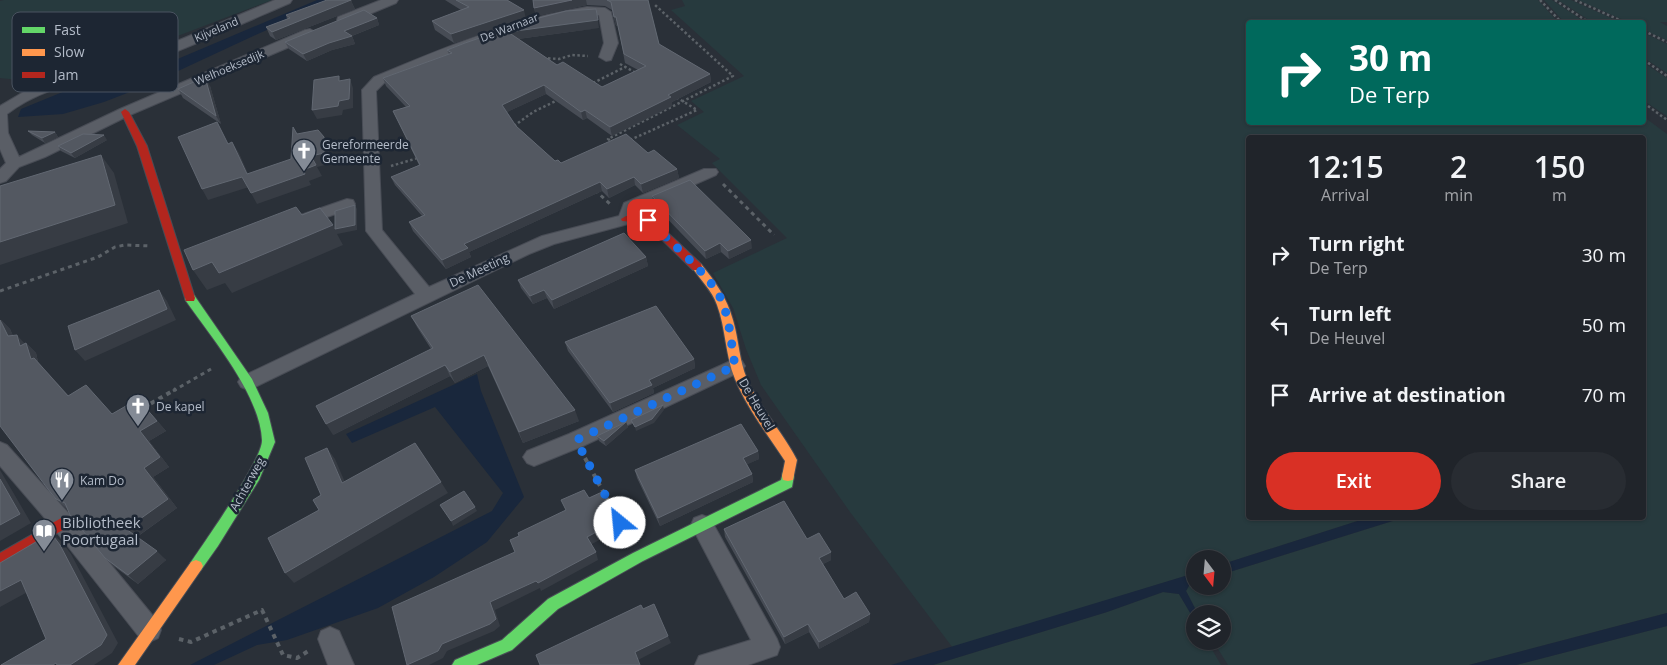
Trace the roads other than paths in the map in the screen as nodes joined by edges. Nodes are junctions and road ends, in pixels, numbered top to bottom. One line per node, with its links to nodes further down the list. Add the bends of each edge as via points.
1 (286, 0): 3 (street, Kijveland)
2 (392, 0): 5 (street, Welhoeksedijk)
3 (178, 46)
4 (606, 57): 17 (street, De Warnaar, via 611,42 605,12 600,8 580,7 534,16 379,80 369,90 374,231)
5 (178, 89)
6 (33, 92): 9 (street, Kijveland, via 0,113)
7 (170, 92): 8 (street, Welhoeksedijk)
8 (125, 112): 9 (street, Welhoeksedijk, via 40,154); 16 (street, Achterweg, via 142,146)
9 (7, 164): 11 (street)
10 (710, 172): 13 (street, via 630,207)
11 (0, 178)
12 (347, 204): 14 (street)
13 (626, 219): 17 (street, De Meeting, via 548,240); 18 (street, De Heuvel, via 648,220 719,295 728,323)
14 (282, 228)
15 (199, 259): 16 (street)
16 (180, 266): 19 (street, Achterweg, via 191,302)
17 (426, 296): 19 (street, De Meeting)
18 (735, 366): 21 (street); 23 (street, De Heuvel, via 742,383 791,460 787,483)
19 (248, 382): 25 (street, Achterweg, via 262,412 269,442 254,476 213,542)
20 (0, 451): 22 (street)
21 (534, 457)
22 (63, 523): 24 (street); 25 (street)
23 (702, 524): 29 (street, De Heuvel, via 553,604 506,646); 30 (street, via 768,647)
24 (0, 560)
25 (149, 630): 27 (street, Achterweg)
26 (330, 640): 28 (street)
27 (126, 665)
28 (341, 665)
29 (460, 665)
30 (708, 665)

